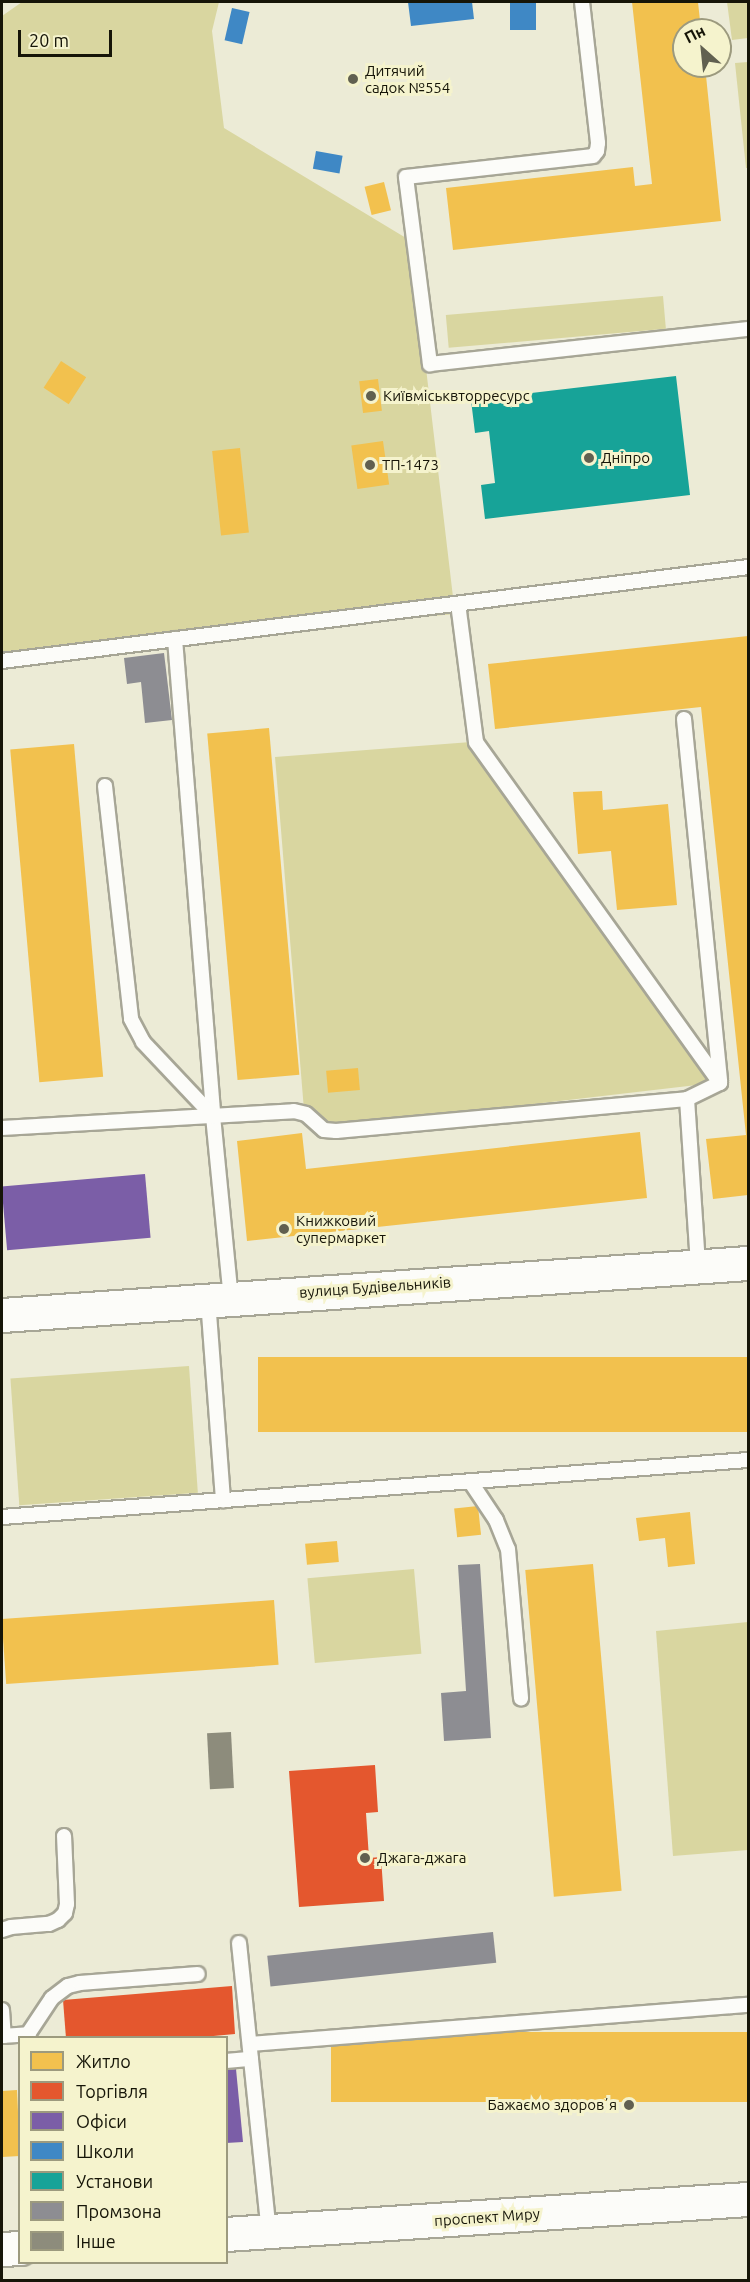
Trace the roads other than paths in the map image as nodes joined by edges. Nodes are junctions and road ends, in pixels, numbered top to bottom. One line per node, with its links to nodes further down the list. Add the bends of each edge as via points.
1 (582, 2): 2 (lane, via 598,142 593,156 406,177 430,364)
2 (748, 329)
3 (748, 567): 4 (lane)
4 (458, 604): 5 (lane); 9 (lane, via 476,742)
5 (176, 639): 6 (lane); 11 (lane)
6 (2, 661)
7 (684, 719): 9 (lane)
8 (105, 786): 11 (lane, via 131,1019 143,1042)
9 (720, 1083): 10 (lane)
10 (687, 1099): 11 (lane, via 336,1131 324,1130 301,1112); 14 (lane)
11 (213, 1116): 12 (lane); 15 (lane)
12 (2, 1128)
13 (748, 1263): 14 (street, вулиця Будівельників)
14 (698, 1265): 15 (street, вулиця Будівельників)
15 (219, 1299): 16 (street, вулиця Будівельників); 19 (lane)
16 (2, 1315)
17 (748, 1460): 18 (lane)
18 (470, 1481): 19 (lane); 21 (lane, via 496,1520 508,1550)
19 (223, 1500): 20 (lane)
20 (2, 1517)
21 (521, 1698)
22 (64, 1836): 23 (lane, via 68,1904 65,1913 49,1924)
23 (2, 1930)
24 (239, 1943): 30 (lane)
25 (198, 1974): 29 (lane, via 68,1986 52,1998)
26 (748, 2005): 30 (lane)
27 (2, 2010): 28 (lane)
28 (3, 2036): 29 (lane)
29 (28, 2036)
30 (250, 2044): 31 (lane)
31 (251, 2060): 32 (lane); 34 (lane)
32 (228, 2061)
33 (748, 2199): 34 (street, проспект Миру)
34 (269, 2231): 35 (street, проспект Миру)
35 (228, 2234)
36 (18, 2248): 37 (street)
37 (2, 2249)

